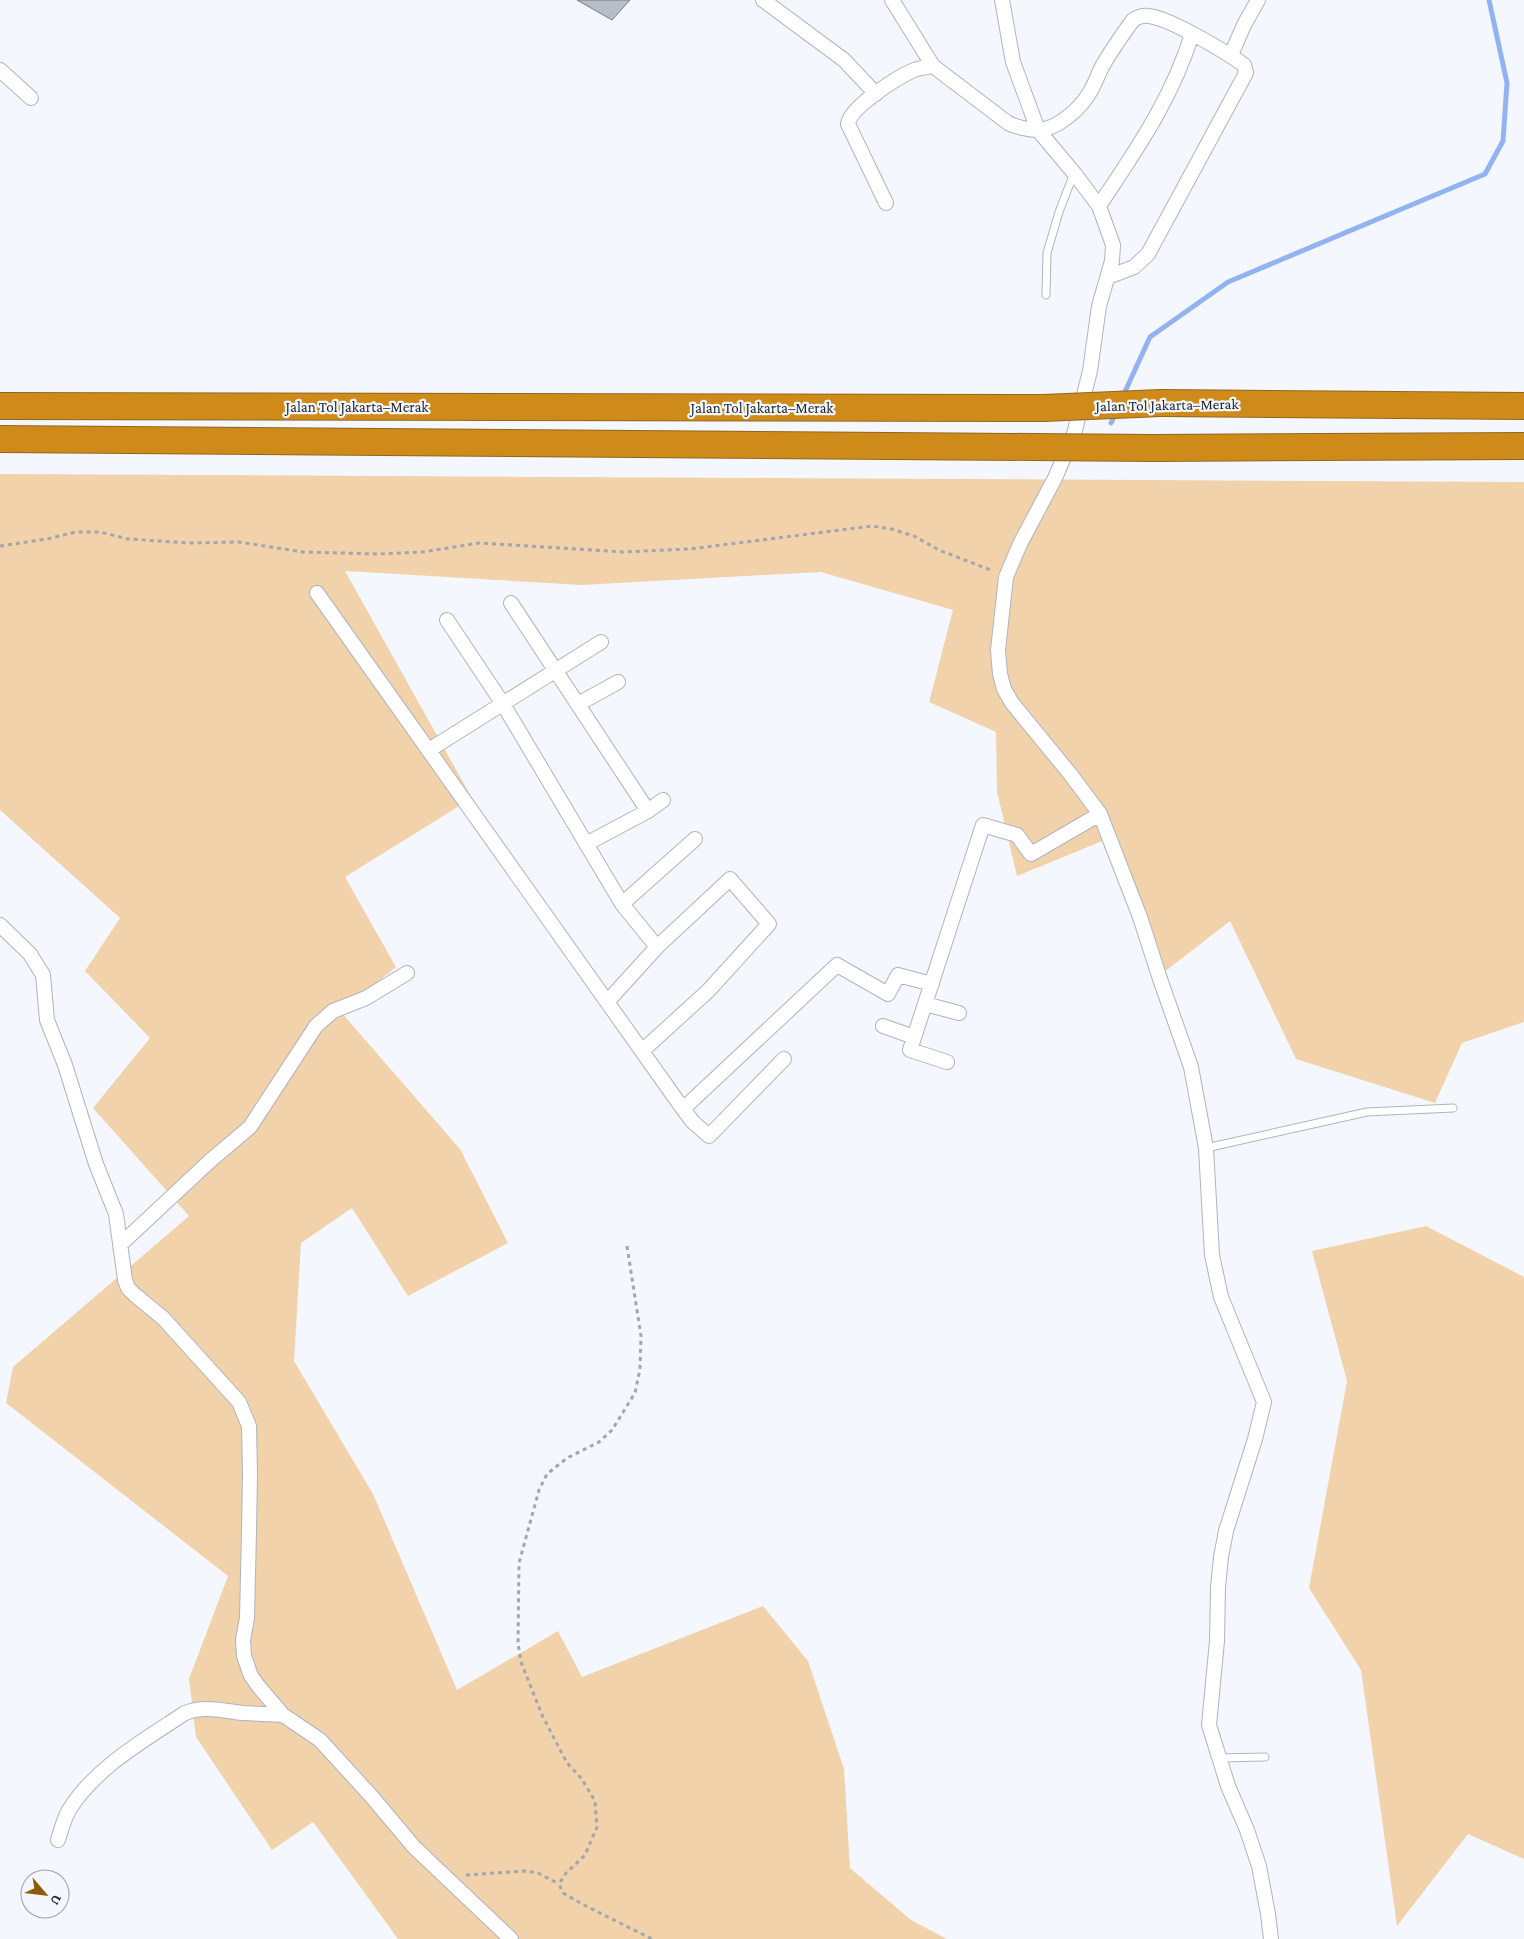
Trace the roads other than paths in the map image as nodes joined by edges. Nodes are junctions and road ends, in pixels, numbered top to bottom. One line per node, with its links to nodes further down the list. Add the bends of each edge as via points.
1 (763, 0): 9 (street, via 844,60)
2 (892, 0): 7 (street)
3 (1002, 0): 11 (street, via 1013,62)
4 (1258, 0): 6 (street)
5 (1192, 34): 6 (street); 11 (street, via 1156,17 1140,16 1133,20 1078,107 1064,119); 14 (street, via 1172,87 1153,123)
6 (1231, 55): 15 (street, via 1244,65 1246,73 1148,254 1134,267)
7 (933, 66): 9 (street, via 916,69); 11 (street, via 1008,123)
8 (0, 70): 10 (street)
9 (876, 94): 13 (street, via 852,114 848,124)
10 (30, 98)
11 (1038, 130): 12 (street)
12 (1074, 173): 14 (street); 16 (lane, via 1047,253)
13 (886, 203)
14 (1099, 206): 15 (street, via 1113,245)
15 (1108, 277): 32 (street, via 1099,306 1090,371 1074,434 1006,576 998,650 1004,689 1012,702)
16 (1046, 296)
17 (0, 406): 18 (highway, Jalan Tol Jakarta–Merak, bridge, via 1043,408 1161,403)
18 (1524, 406)
19 (0, 439): 20 (highway, bridge, via 1154,448)
20 (1524, 446)
21 (317, 593): 29 (street)
22 (511, 603): 25 (street)
23 (447, 620): 27 (street)
24 (601, 642): 25 (street)
25 (556, 671): 27 (street); 28 (street)
26 (618, 682): 28 (street)
27 (503, 704): 29 (street); 34 (street)
28 (578, 704): 31 (street)
29 (429, 750): 40 (street)
30 (663, 800): 31 (street)
31 (648, 811): 34 (street)
32 (1100, 814): 39 (street, via 1031,854 1017,835 983,825); 50 (street, via 1140,917 1191,1067)
33 (695, 839): 35 (street)
34 (586, 844): 35 (street)
35 (622, 904): 37 (street)
36 (0, 925): 51 (street, via 30,954 43,975 47,1020 116,1214)
37 (657, 947): 40 (street); 45 (street, via 730,878 769,924 708,990)
38 (407, 973): 51 (street, via 366,998 334,1011 316,1026 250,1127)
39 (932, 984): 41 (street); 48 (street, via 898,975 888,994 837,965)
40 (607, 1002): 45 (street)
41 (925, 1004): 42 (street); 44 (street)
42 (959, 1013)
43 (883, 1026): 44 (street)
44 (914, 1037): 47 (street, via 910,1050)
45 (642, 1051): 48 (street)
46 (784, 1059): 48 (street, via 709,1136)
47 (947, 1062)
48 (683, 1108)
49 (1453, 1108): 50 (lane, via 1367,1112)
50 (1206, 1148): 54 (street, via 1212,1255 1221,1297 1264,1402 1221,1557 1210,1725)
51 (121, 1244): 52 (street, via 128,1288 163,1318 239,1402 248,1426 250,1483 244,1656 251,1676)
52 (284, 1715): 55 (street, via 208,1708 185,1713 117,1759 85,1788 68,1812); 56 (street, via 320,1740 414,1847)
53 (1265, 1757): 54 (lane)
54 (1218, 1758): 57 (street, via 1259,1866)
55 (58, 1840)
56 (511, 1939)
57 (1270, 1939)

